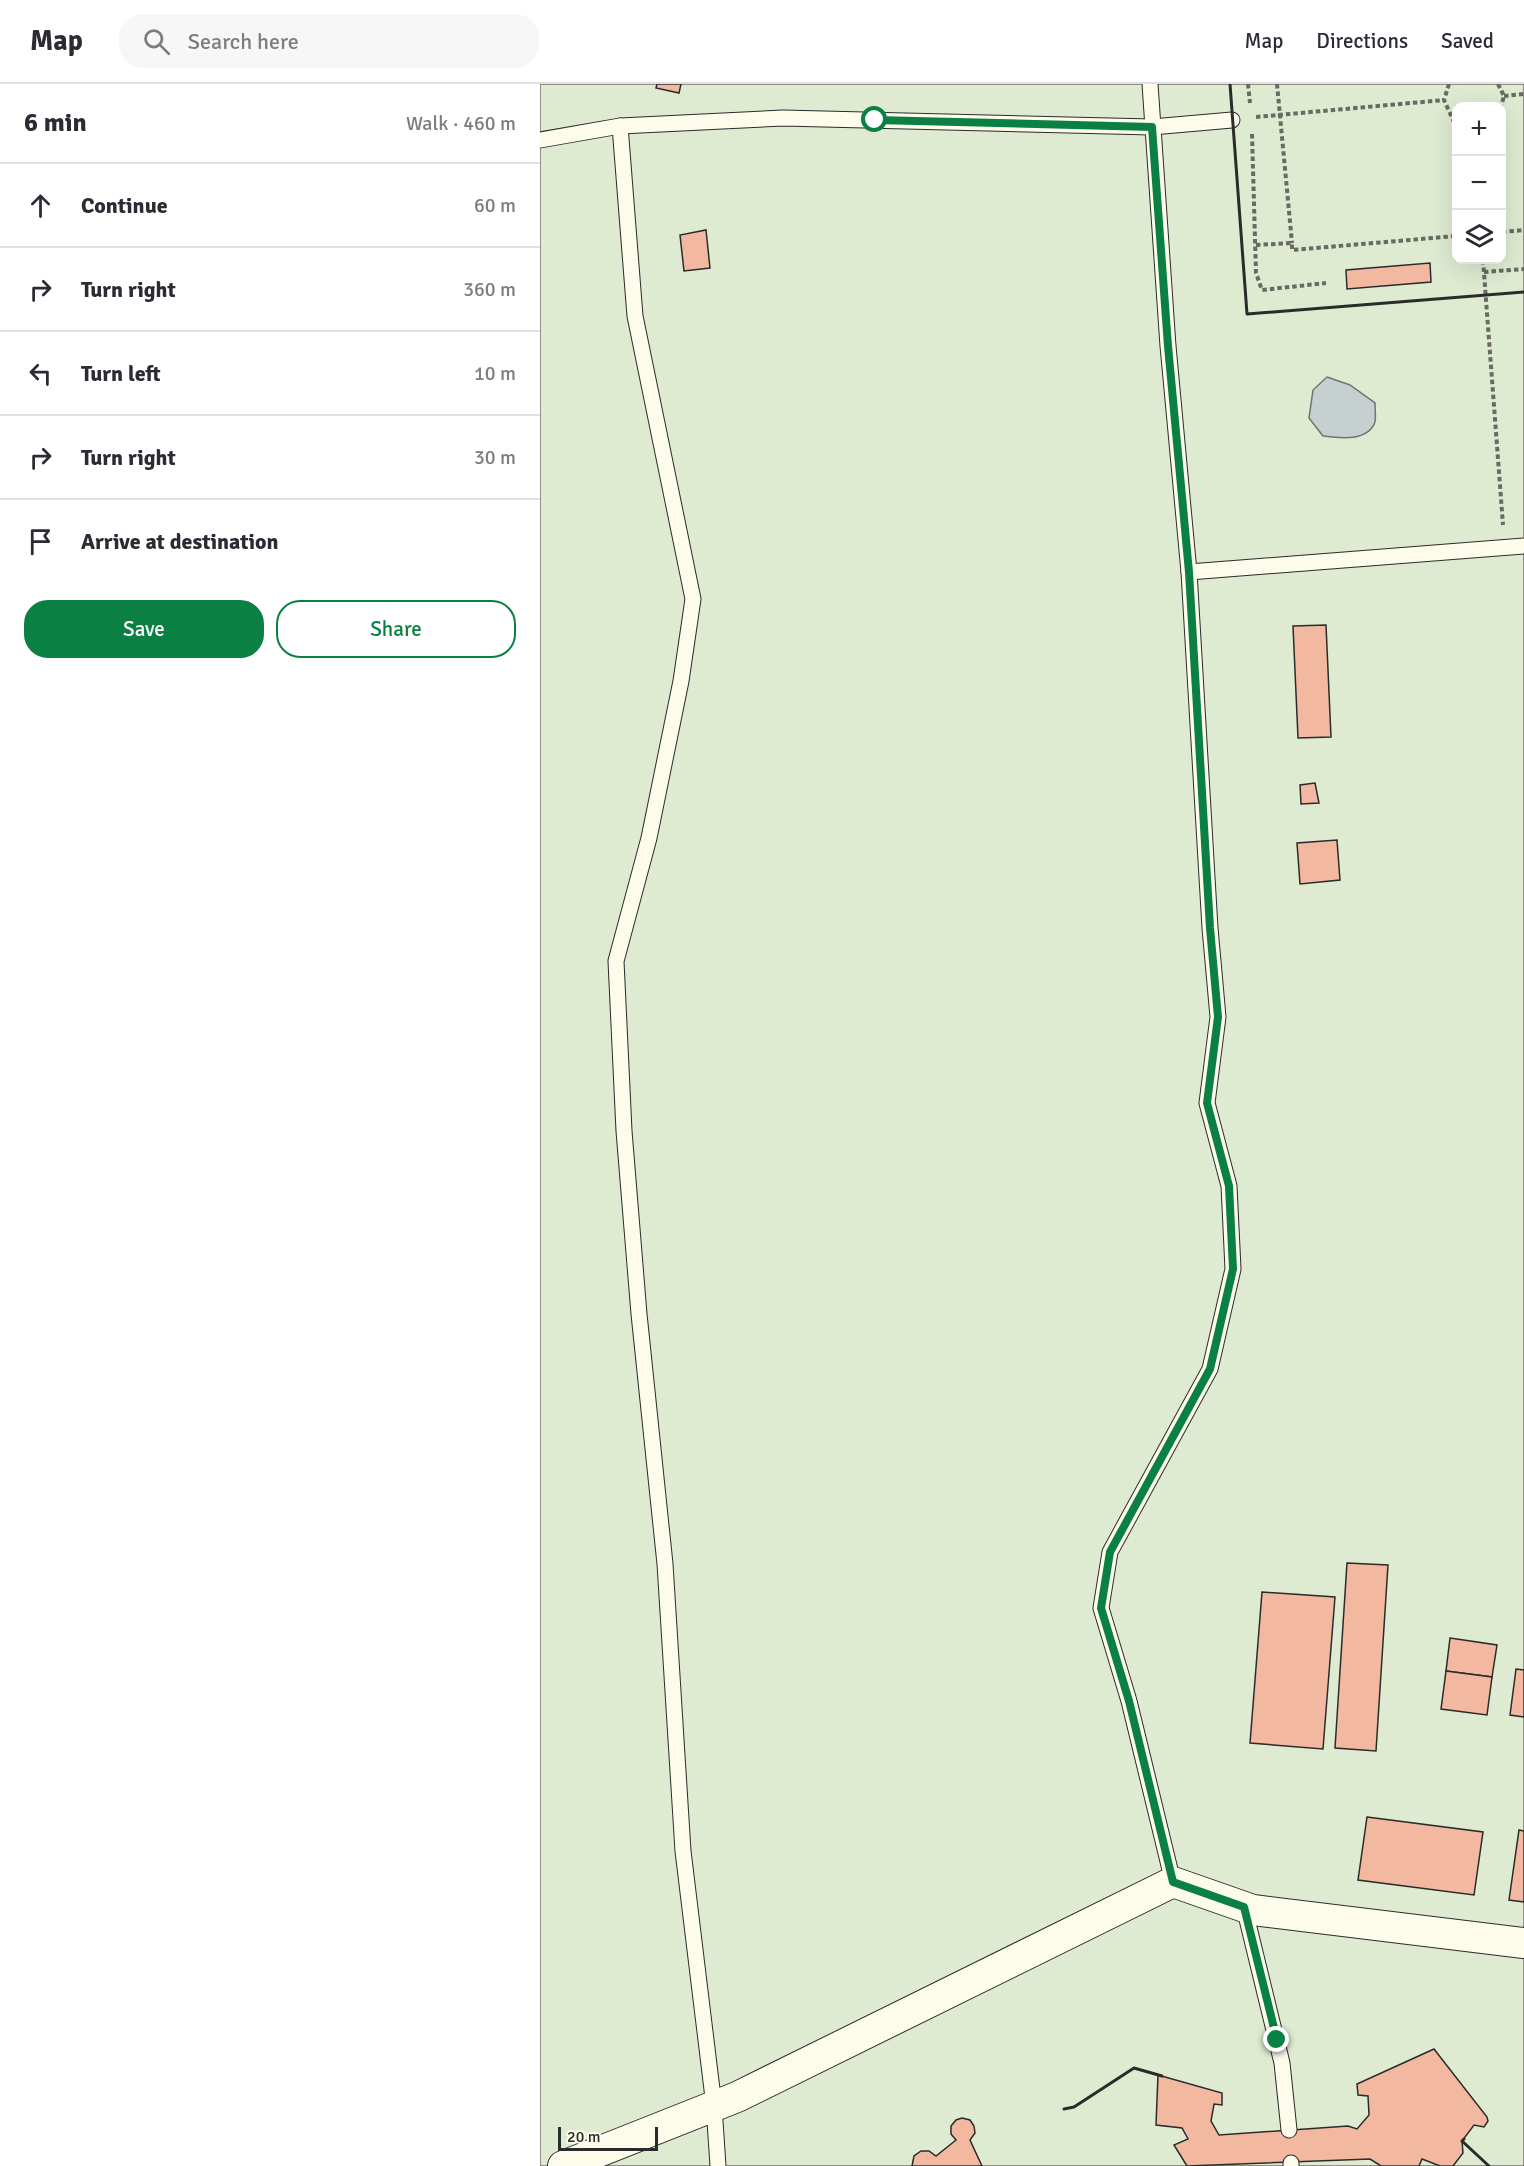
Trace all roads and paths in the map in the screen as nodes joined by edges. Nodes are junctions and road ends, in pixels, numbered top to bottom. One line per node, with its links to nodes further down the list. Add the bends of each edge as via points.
1 (1150, 84): 15 (lane)
2 (1248, 84): 11 (path)
3 (1277, 84): 10 (path)
4 (1449, 84): 8 (path)
5 (1498, 84): 7 (path)
6 (1524, 94): 7 (path)
7 (1504, 96): 9 (path)
8 (1444, 100): 10 (path); 12 (path)
9 (1502, 102)
10 (1280, 115): 11 (path); 20 (path)
11 (1252, 118): 13 (path); 21 (path)
12 (1452, 118)
13 (1232, 120): 15 (lane)
14 (620, 126): 15 (lane, via 783,118); 16 (lane); 32 (lane, via 635,315 693,599 681,681 649,838 616,961 624,1131 665,1564 683,1851)
15 (1152, 127): 28 (lane)
16 (540, 140)
17 (1524, 230): 18 (path)
18 (1506, 232)
19 (1452, 236): 20 (path, via 1292,250)
20 (1292, 243): 21 (path)
21 (1256, 245): 25 (path, via 1262,290)
22 (1483, 264): 24 (path)
23 (1524, 269): 24 (path)
24 (1484, 272): 27 (path)
25 (1326, 283)
26 (1524, 546): 27 (lane)
27 (1505, 547): 28 (lane)
28 (1189, 572): 29 (lane, via 1218,1017 1207,1103 1229,1186 1233,1269 1210,1369 1110,1552 1101,1608 1129,1701)
29 (1173, 1882): 30 (street); 32 (street)
30 (1244, 1907): 31 (street); 33 (lane, via 1282,2063)
31 (1524, 1943)
32 (714, 2106): 34 (street); 35 (lane)
33 (1289, 2130)
34 (563, 2166)
35 (718, 2166)

